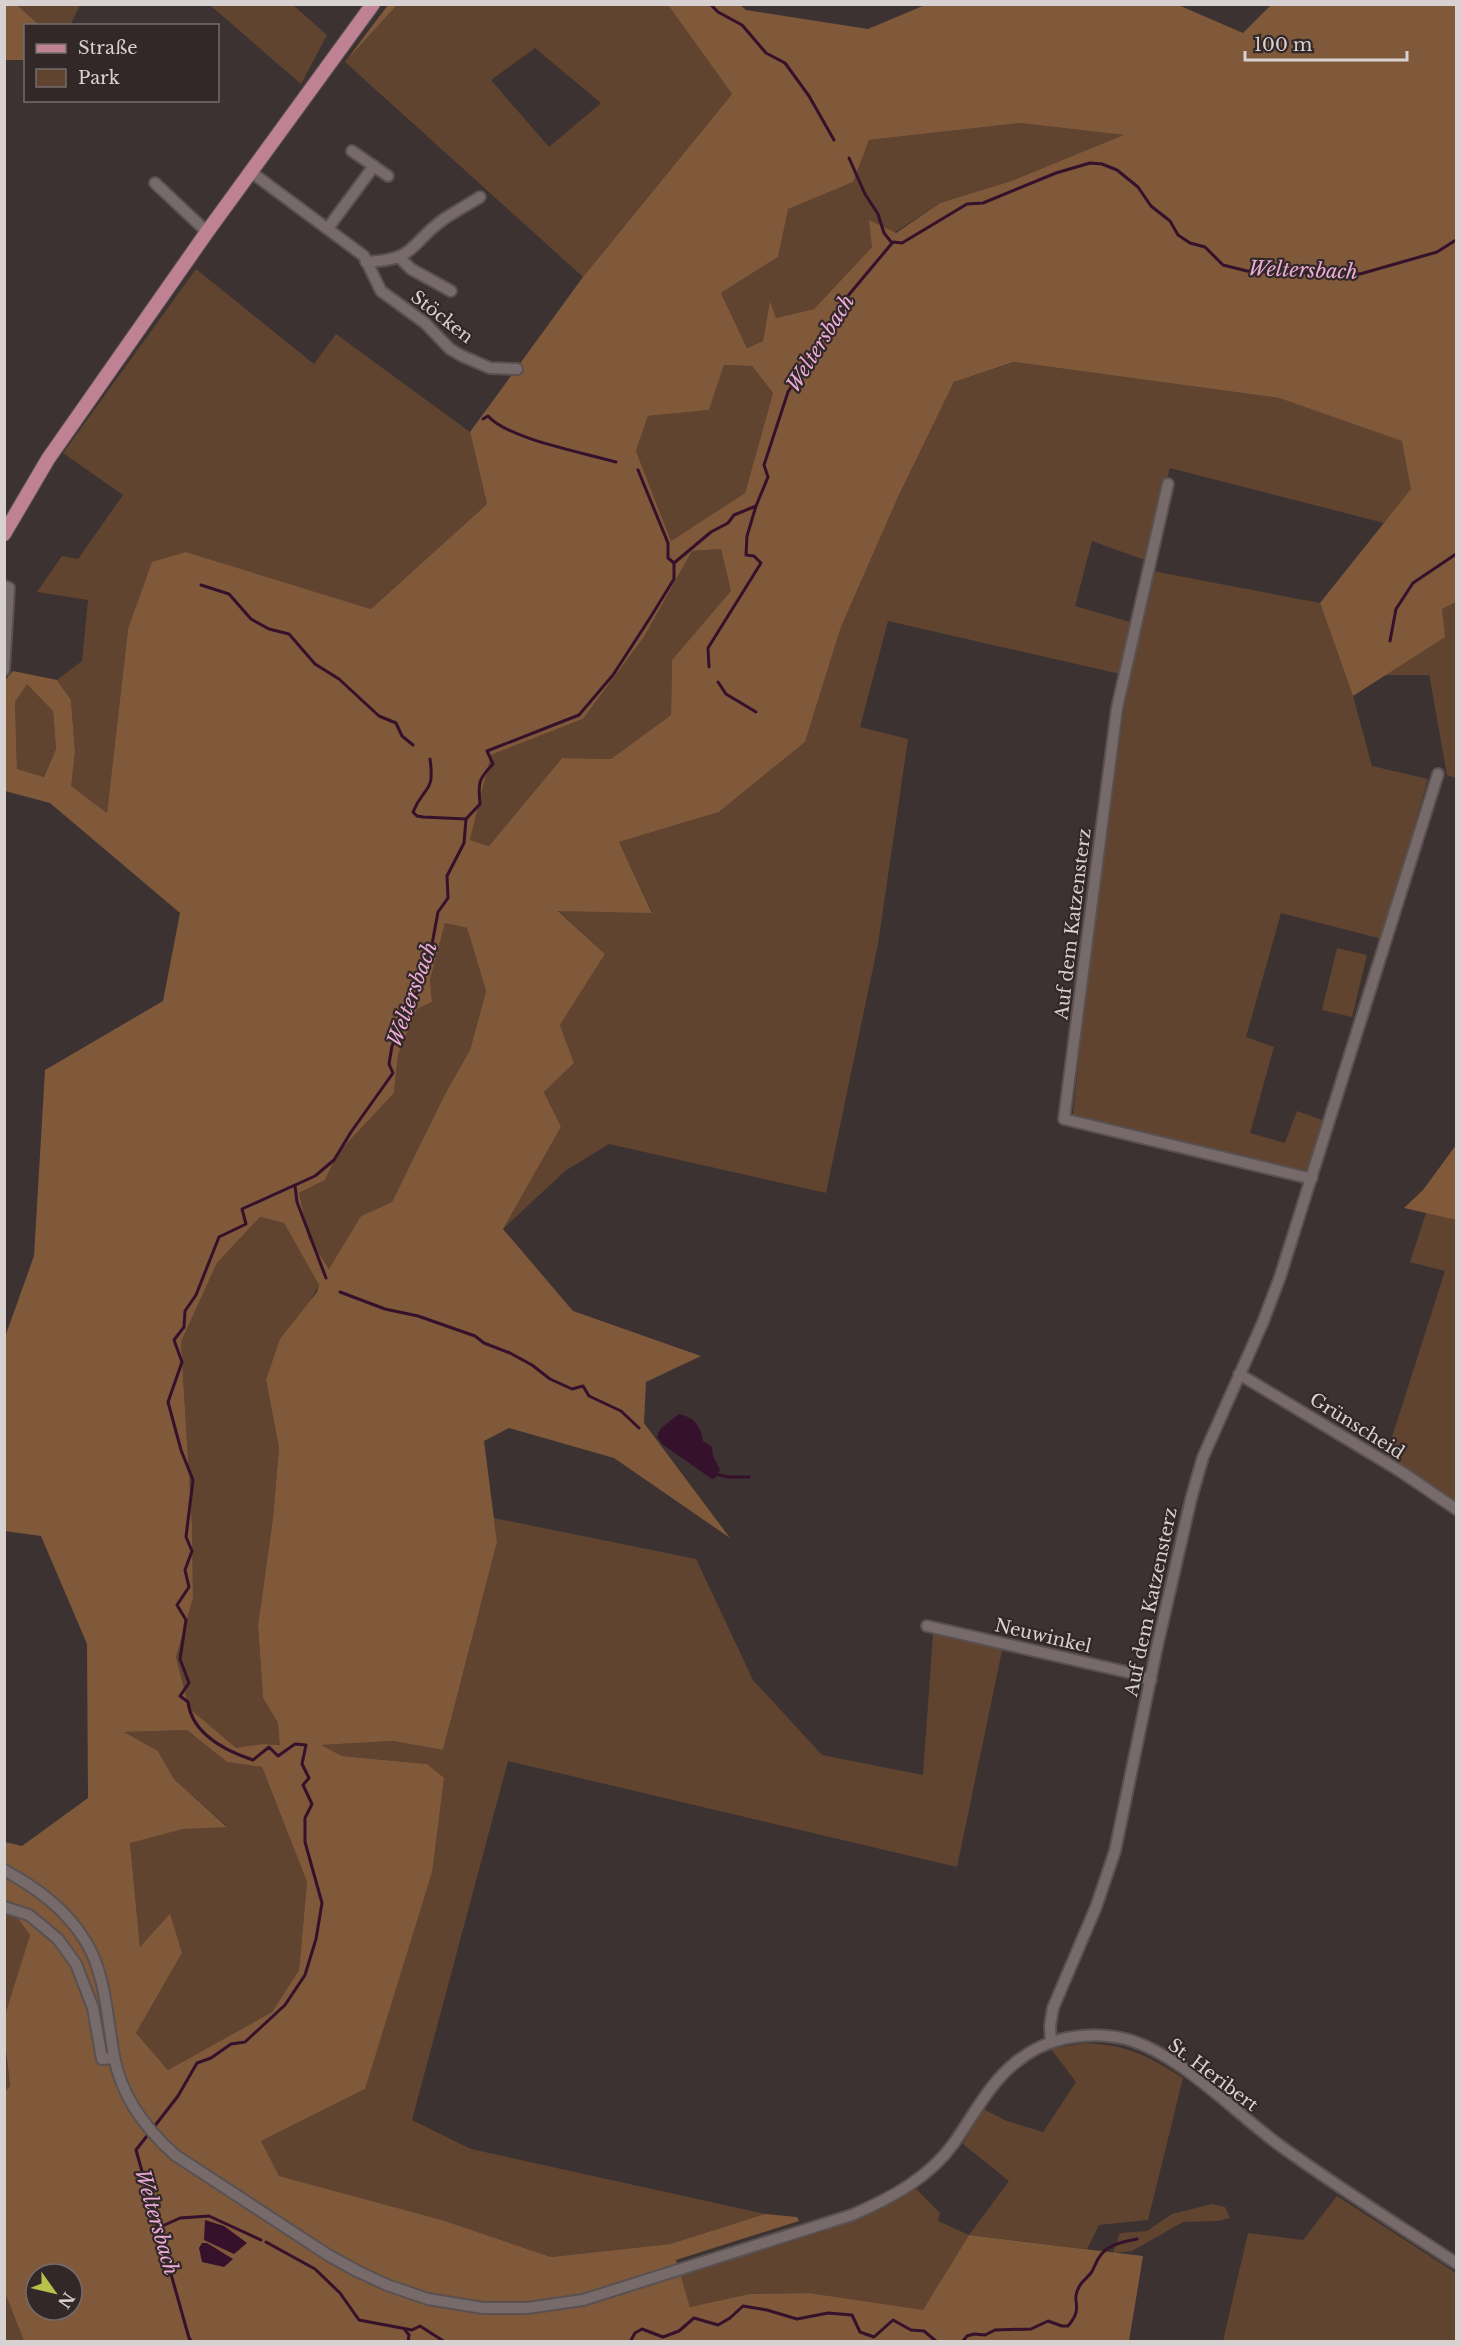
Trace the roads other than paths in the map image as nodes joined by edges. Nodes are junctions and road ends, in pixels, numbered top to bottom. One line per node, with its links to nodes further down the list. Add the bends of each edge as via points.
1 (373, 4): 4 (main road)
2 (352, 151): 3 (street)
3 (374, 166): 5 (street); 8 (street)
4 (251, 172): 8 (street, Stöcken); 9 (main road)
5 (388, 176)
6 (155, 183): 9 (street)
7 (480, 197): 10 (street, via 444,219)
8 (328, 228): 11 (street, Stöcken, via 364,256)
9 (207, 232): 15 (main road, via 48,459)
10 (400, 258): 11 (street); 12 (street, Stöcken, via 411,269)
11 (366, 262): 13 (street, Stöcken, via 381,291 425,323 450,349 490,368)
12 (452, 291)
13 (517, 369)
14 (1168, 484): 19 (street, Auf dem Katzensterz, via 1118,708 1064,1119)
15 (4, 534)
16 (4, 586): 17 (street, via 9,588)
17 (4, 670)
18 (1438, 774): 19 (street, Auf dem Katzensterz)
19 (1312, 1178): 20 (street, Auf dem Katzensterz, via 1281,1278)
20 (1239, 1374): 21 (street, Grünscheid); 23 (street, Auf dem Katzensterz, via 1200,1468)
21 (1456, 1509)
22 (927, 1626): 23 (street, Neuwinkel)
23 (1151, 1680): 26 (street, Auf dem Katzensterz, via 1110,1867 1053,2008)
24 (4, 1870): 27 (street, St. Heribert, via 35,1887 57,1906 86,1942 103,1992)
25 (4, 1907): 27 (street, via 29,1915 58,1939 76,1964 93,2008 102,2059)
26 (1052, 2042): 27 (street, St. Heribert, via 1015,2063 986,2096 953,2145 917,2181 882,2202 804,2232 583,2300 527,2308 428,2299 387,2285 328,2255 175,2155 144,2122 123,2089); 28 (street, St. Heribert, via 1101,2034 1128,2040 1166,2057 1282,2147)
27 (114, 2058)
28 (1456, 2263)

